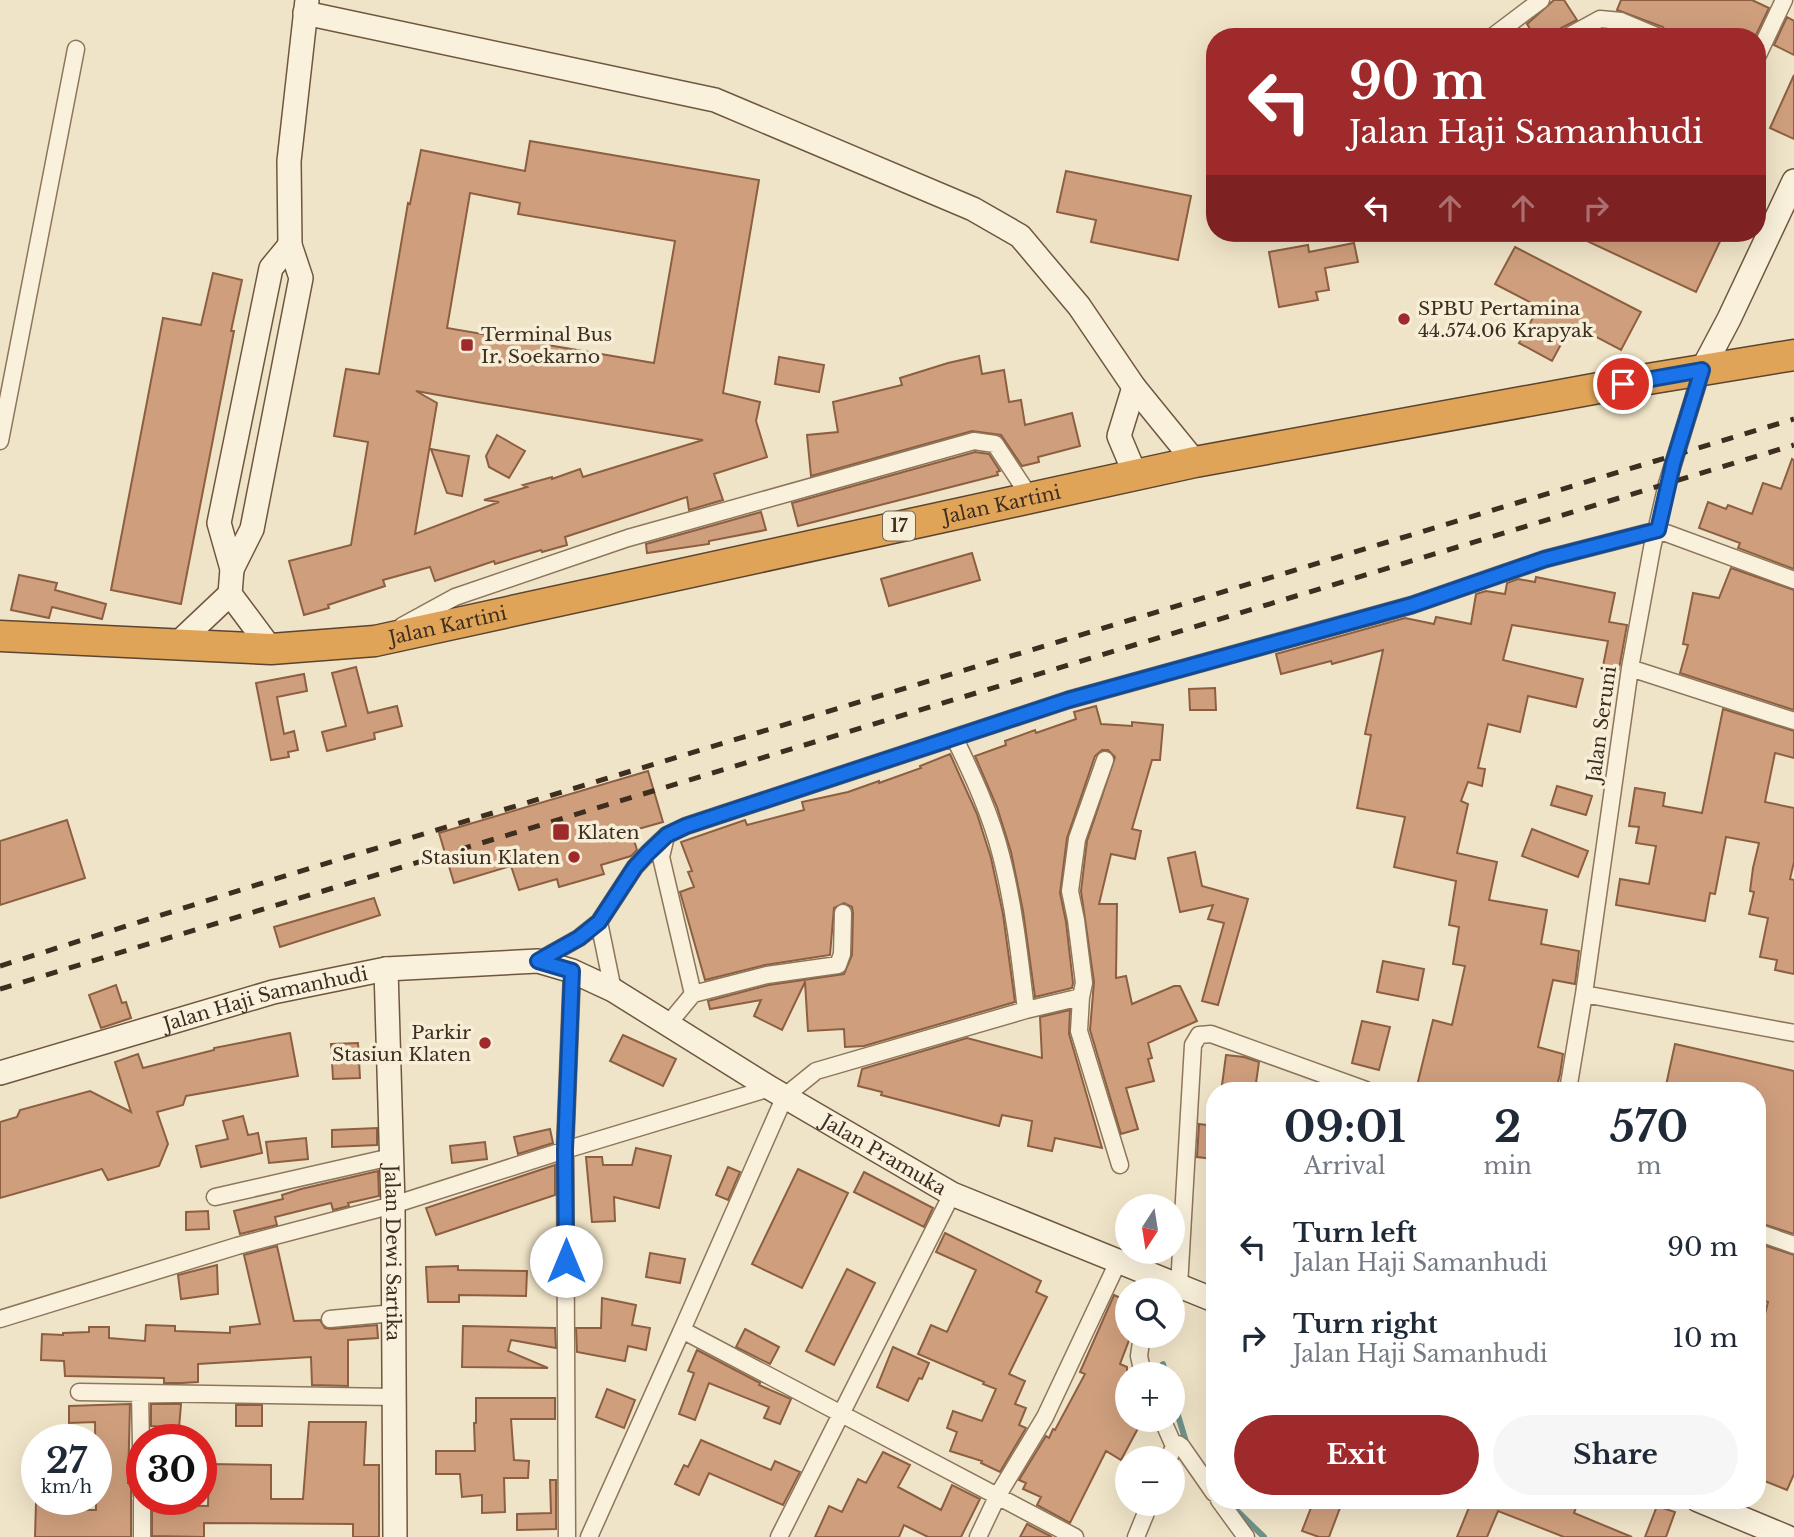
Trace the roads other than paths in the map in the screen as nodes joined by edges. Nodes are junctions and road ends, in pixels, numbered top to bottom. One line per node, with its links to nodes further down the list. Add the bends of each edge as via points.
1 (1541, 0): 4 (street)
2 (1777, 2): 7 (street)
3 (306, 7): 12 (street, via 289,161); 15 (street, via 715,100 973,209 1020,236 1079,306)
4 (1504, 28)
5 (1584, 28): 6 (street, via 1600,19)
6 (1638, 28)
7 (1766, 32)
8 (76, 49): 16 (street)
9 (1794, 181): 10 (street)
10 (1766, 240)
11 (1765, 242): 14 (street)
12 (290, 245): 20 (street, via 271,268); 21 (street, via 301,278)
13 (1794, 355): 14 (highway, Jalan Kartini / 17)
14 (1702, 370): 17 (highway, Jalan Kartini / 17); 22 (street, Jalan Seruni)
15 (1134, 387): 17 (street); 18 (street, via 1119,436)
16 (0, 441)
17 (1195, 462): 18 (highway, Jalan Kartini / 17)
18 (1135, 474): 19 (highway, Jalan Kartini / 17)
19 (1030, 497): 27 (highway, Jalan Kartini / 17); 27 (street, via 995,444 974,441 628,538 455,597)
20 (219, 523): 21 (street); 23 (street)
21 (252, 529): 23 (street)
22 (1658, 530): 24 (street); 30 (street, Jalan Seruni); 32 (street, Jalan Haji Samanhudi, via 1545,559 1412,605 1068,700)
23 (232, 569): 25 (street)
24 (1794, 580)
25 (230, 594): 28 (street); 29 (street)
26 (0, 636): 28 (highway, Jalan Kartini / 17)
27 (374, 641): 29 (highway, Jalan Kartini / 17)
28 (175, 646): 29 (highway, Jalan Kartini / 17)
29 (271, 649)
30 (1630, 668): 31 (street); 42 (street, Jalan Seruni)
31 (1794, 721)
32 (955, 739): 34 (street, Jalan Haji Samanhudi); 44 (street, via 1001,855)
33 (1105, 760): 43 (street, via 1077,839 1070,891 1084,983)
34 (667, 835): 36 (street, Jalan Haji Samanhudi, via 635,867); 41 (street, via 661,856)
35 (843, 912): 41 (street, via 838,965)
36 (599, 922): 37 (street, Jalan Haji Samanhudi); 40 (street)
37 (538, 961): 38 (street, Jalan Haji Samanhudi); 39 (street, Jalan Haji Samanhudi)
38 (386, 970): 47 (street, Jalan Haji Samanhudi, via 273,992); 52 (street, Jalan Dewi Sartika)
39 (572, 971): 40 (street, Jalan Pramuka); 51 (street)
40 (614, 990): 45 (street, Jalan Pramuka)
41 (692, 993): 45 (street)
42 (1584, 994): 46 (street); 49 (street, Jalan Seruni)
43 (1081, 998): 44 (street); 53 (street, via 1079,1031)
44 (1026, 1010): 50 (street, via 816,1071)
45 (669, 1023): 50 (street, Jalan Pramuka)
46 (1794, 1033)
47 (0, 1073)
48 (1344, 1082): 63 (street, via 1211,1034 1199,1035 1192,1045)
49 (1569, 1082)
50 (778, 1092): 51 (street); 54 (street, Jalan Pramuka); 69 (street)
51 (565, 1150): 56 (street); 84 (street)
52 (391, 1157): 55 (street); 56 (street, Jalan Dewi Sartika)
53 (1120, 1165)
54 (952, 1194): 59 (street, Jalan Pramuka); 73 (street)
55 (215, 1197)
56 (393, 1205): 66 (street, Jalan Dewi Sartika); 67 (street, via 237,1246)
57 (1766, 1235): 58 (street)
58 (1794, 1245)
59 (1115, 1261)
60 (1117, 1264): 77 (street, via 1045,1417)
61 (1122, 1264): 62 (street, Jalan Pramuka)
62 (1152, 1278)
63 (1168, 1278)
64 (1185, 1291): 65 (street, Jalan Pramuka)
65 (1206, 1297)
66 (394, 1313): 68 (street); 72 (street, Jalan Dewi Sartika)
67 (0, 1319)
68 (330, 1319)
69 (682, 1330): 73 (street); 85 (street)
70 (79, 1392): 71 (street)
71 (140, 1393): 72 (street); 74 (street)
72 (394, 1397): 83 (street, Jalan Dewi Sartika)
73 (841, 1413): 77 (street); 86 (street)
74 (141, 1424)
75 (1185, 1451): 76 (street)
76 (1206, 1482)
77 (998, 1495): 87 (street); 88 (street)
78 (1226, 1509): 90 (street)
79 (1720, 1509): 91 (street)
80 (142, 1515): 82 (street)
81 (1145, 1516): 89 (street)
82 (142, 1537)
83 (395, 1537)
84 (568, 1537)
85 (589, 1537)
86 (779, 1537)
87 (978, 1537)
88 (1075, 1537)
89 (1136, 1537)
90 (1246, 1537)
91 (1787, 1537)

